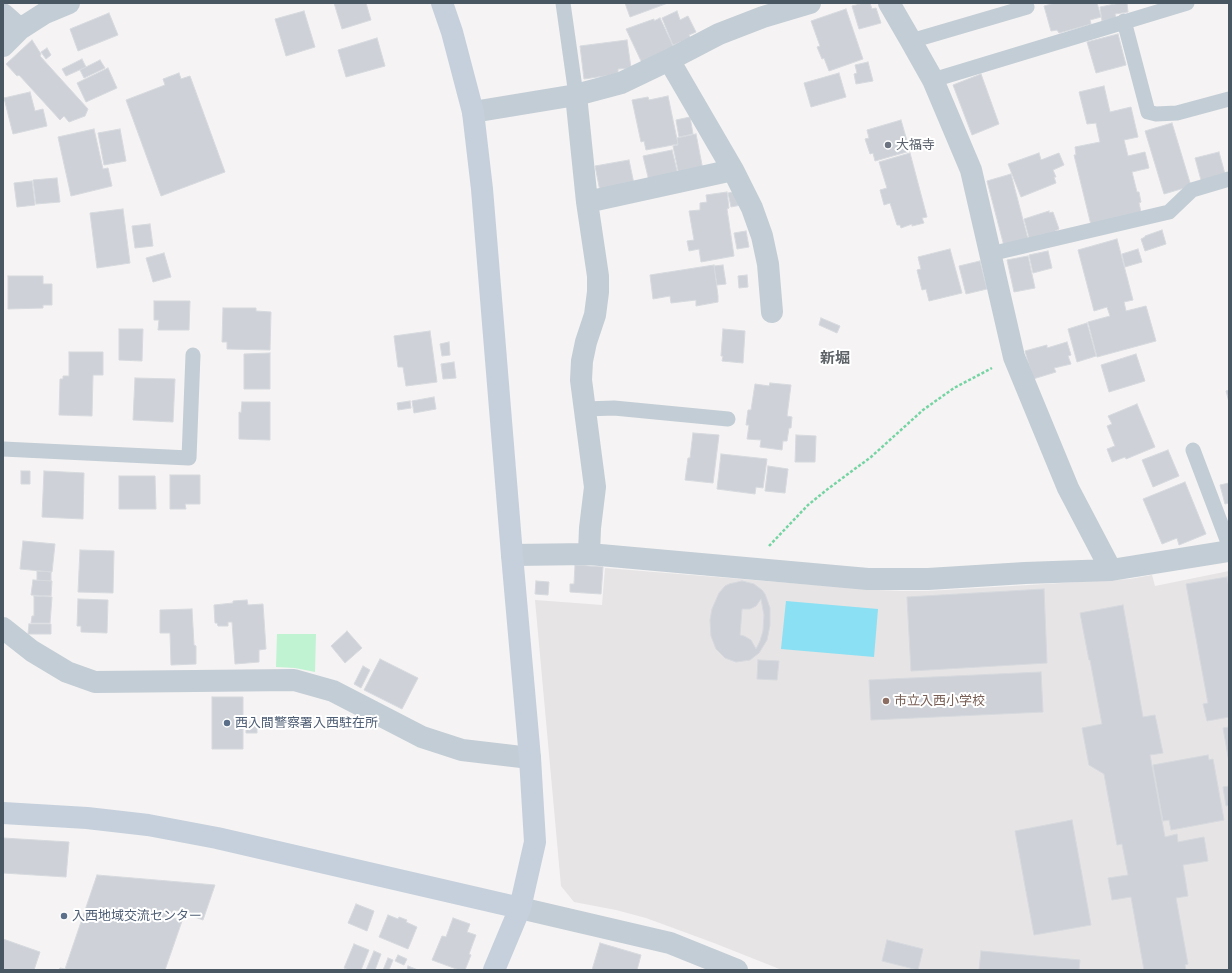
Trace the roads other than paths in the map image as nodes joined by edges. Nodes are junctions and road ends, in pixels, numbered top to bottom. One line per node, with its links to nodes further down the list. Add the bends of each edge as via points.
1 (69, 3): 10 (street, via 45,13)
2 (442, 3): 17 (street)
3 (563, 3): 15 (lane)
4 (810, 3): 13 (street, via 719,34)
5 (889, 3): 11 (street)
6 (1187, 3): 9 (lane)
7 (1027, 8): 11 (lane)
8 (3, 14): 10 (street)
9 (1124, 21): 14 (lane); 16 (lane, via 1148,112 1177,113)
10 (20, 29): 12 (street)
11 (911, 40): 14 (street)
12 (3, 46)
13 (670, 60): 15 (street, via 621,83); 18 (street)
14 (933, 80): 21 (street, via 971,170)
15 (576, 95): 17 (street); 20 (street)
16 (1229, 98)
17 (473, 112): 31 (street, via 482,189)
18 (733, 170): 20 (street); 22 (street, via 752,208 762,236 768,264)
19 (1229, 179): 21 (lane, via 1192,190 1170,212)
20 (587, 202): 24 (street, via 598,292 595,315 582,360 581,380)
21 (990, 254): 32 (street, via 1014,357 1068,488)
22 (772, 312)
23 (193, 355): 26 (lane, via 189,458)
24 (585, 409): 25 (lane, via 614,408); 30 (street, via 595,487)
25 (728, 419)
26 (3, 449)
27 (1193, 450): 28 (lane)
28 (1229, 545)
29 (1229, 551): 32 (street)
30 (589, 554): 31 (street); 32 (street, via 868,579 928,580)
31 (512, 555): 34 (street)
32 (1111, 570)
33 (3, 628): 34 (street, via 38,655 68,672 96,682 294,680 333,691 422,737 462,750)
34 (530, 758): 36 (street, via 535,842)
35 (3, 813): 36 (street, via 148,825 218,838)
36 (520, 908): 37 (street); 38 (street, via 670,943)
37 (494, 970)
38 (737, 970)

